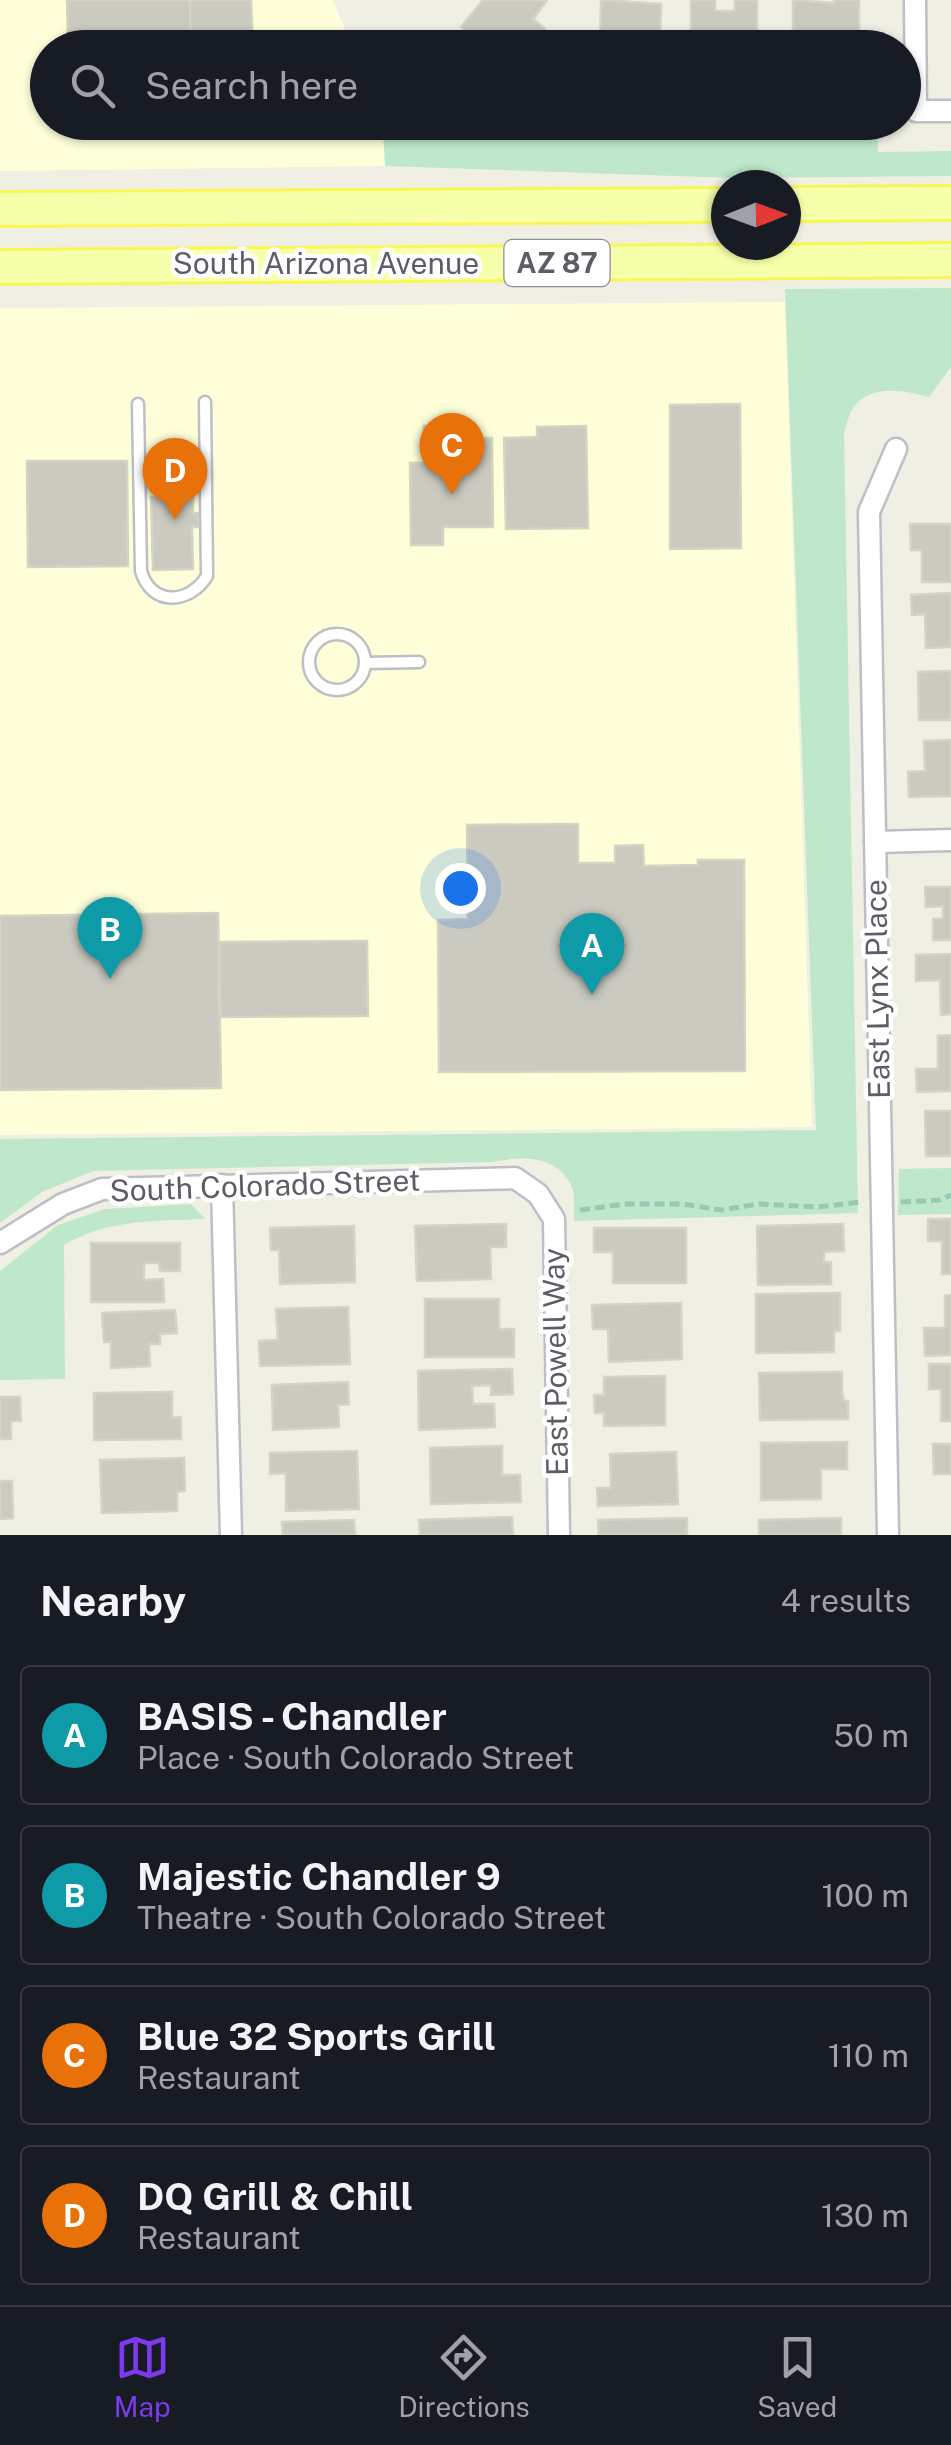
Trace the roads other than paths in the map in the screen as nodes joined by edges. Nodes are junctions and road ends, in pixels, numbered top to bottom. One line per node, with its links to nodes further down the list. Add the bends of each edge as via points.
1 (915, 0): 2 (street)
2 (915, 30)
3 (921, 111): 4 (street)
4 (951, 111)
5 (951, 203): 6 (main road)
6 (801, 204)
7 (711, 205): 8 (main road, South Arizona Avenue / AZ 87)
8 (0, 209)
9 (951, 260): 10 (main road, South Arizona Avenue / AZ 87)
10 (0, 266)
11 (205, 402): 12 (lane, via 207,576 184,597 156,595 141,571)
12 (138, 404)
13 (896, 449): 17 (street, East Lynx Place, via 869,512)
14 (419, 662): 15 (lane)
15 (365, 663): 15 (lane, via 360,646 345,635 318,641 309,657 317,682 338,691 358,682)
16 (951, 840): 17 (street)
17 (875, 842): 23 (street, East Lynx Place)
18 (222, 1186): 19 (street, South Colorado Street, via 516,1178); 20 (street, South Colorado Street, via 102,1189 63,1204); 21 (street)
19 (538, 1194): 22 (street, East Powell Way, via 554,1219)
20 (0, 1244)
21 (231, 1535)
22 (558, 1535)
23 (888, 1535)

